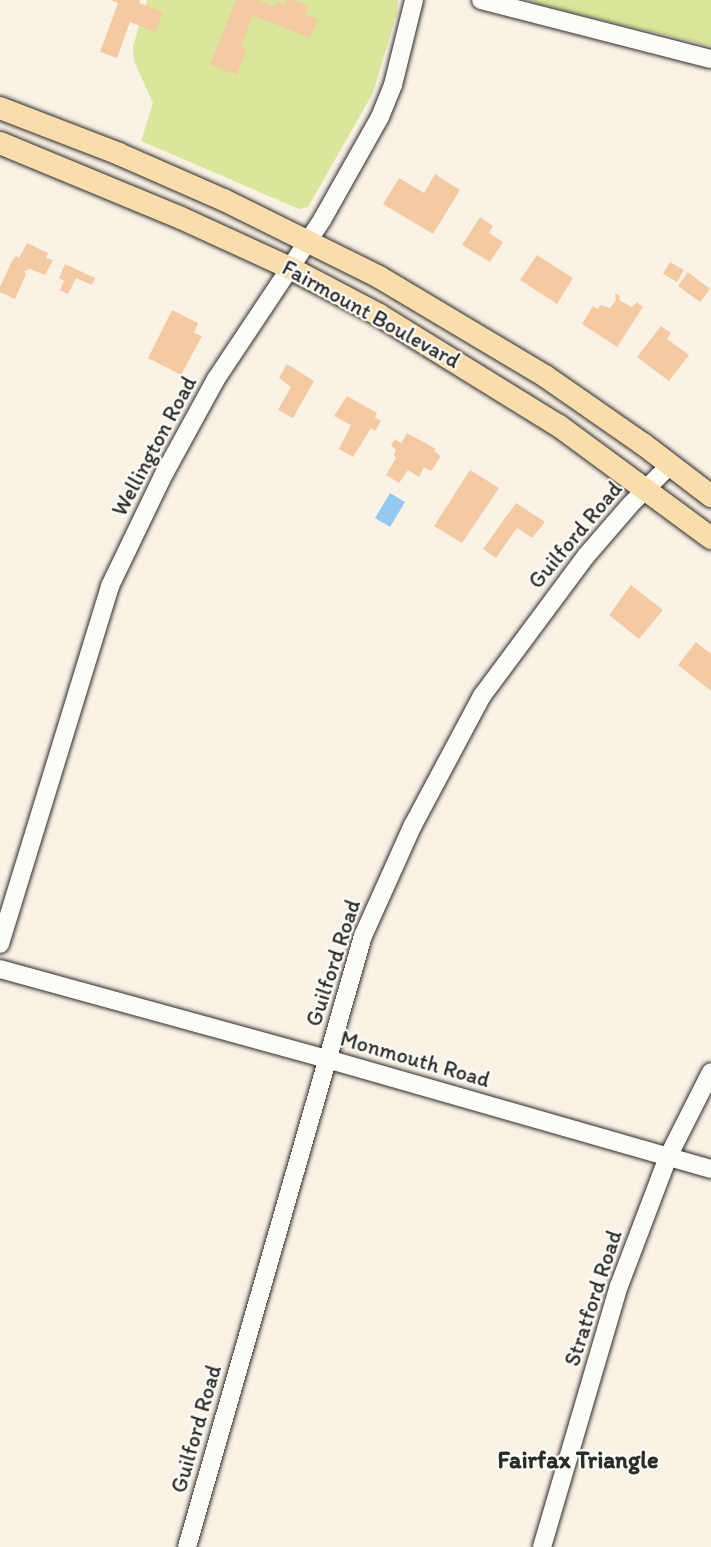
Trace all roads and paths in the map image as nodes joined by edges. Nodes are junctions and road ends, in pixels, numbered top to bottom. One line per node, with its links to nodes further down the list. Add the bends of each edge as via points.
1 (414, 0): 6 (street, Wellington Road, via 393,85 380,117)
2 (482, 0): 3 (street)
3 (711, 59)
4 (0, 108): 6 (main road, Fairmount Boulevard, via 165,174)
5 (0, 143): 7 (main road, Fairmount Boulevard, via 146,202)
6 (309, 240): 7 (street, Wellington Road); 8 (main road, Fairmount Boulevard, via 500,348)
7 (290, 268): 9 (main road, Fairmount Boulevard, via 456,360); 12 (street, Wellington Road, via 216,380 164,474 110,586)
8 (670, 465): 9 (street, Guilford Road); 10 (main road, Fairmount Boulevard)
9 (646, 488): 11 (main road, Fairmount Boulevard); 14 (street, Guilford Road, via 553,598 482,696 455,742 363,936)
10 (711, 496)
11 (711, 538)
12 (0, 944)
13 (0, 969): 14 (street, Monmouth Road)
14 (327, 1059): 16 (street, Monmouth Road); 18 (street, Guilford Road)
15 (711, 1072): 16 (street, Stratford Road)
16 (668, 1157): 17 (street, Monmouth Road); 19 (street, Stratford Road, via 619,1286)
17 (711, 1169)
18 (187, 1547)
19 (542, 1547)

